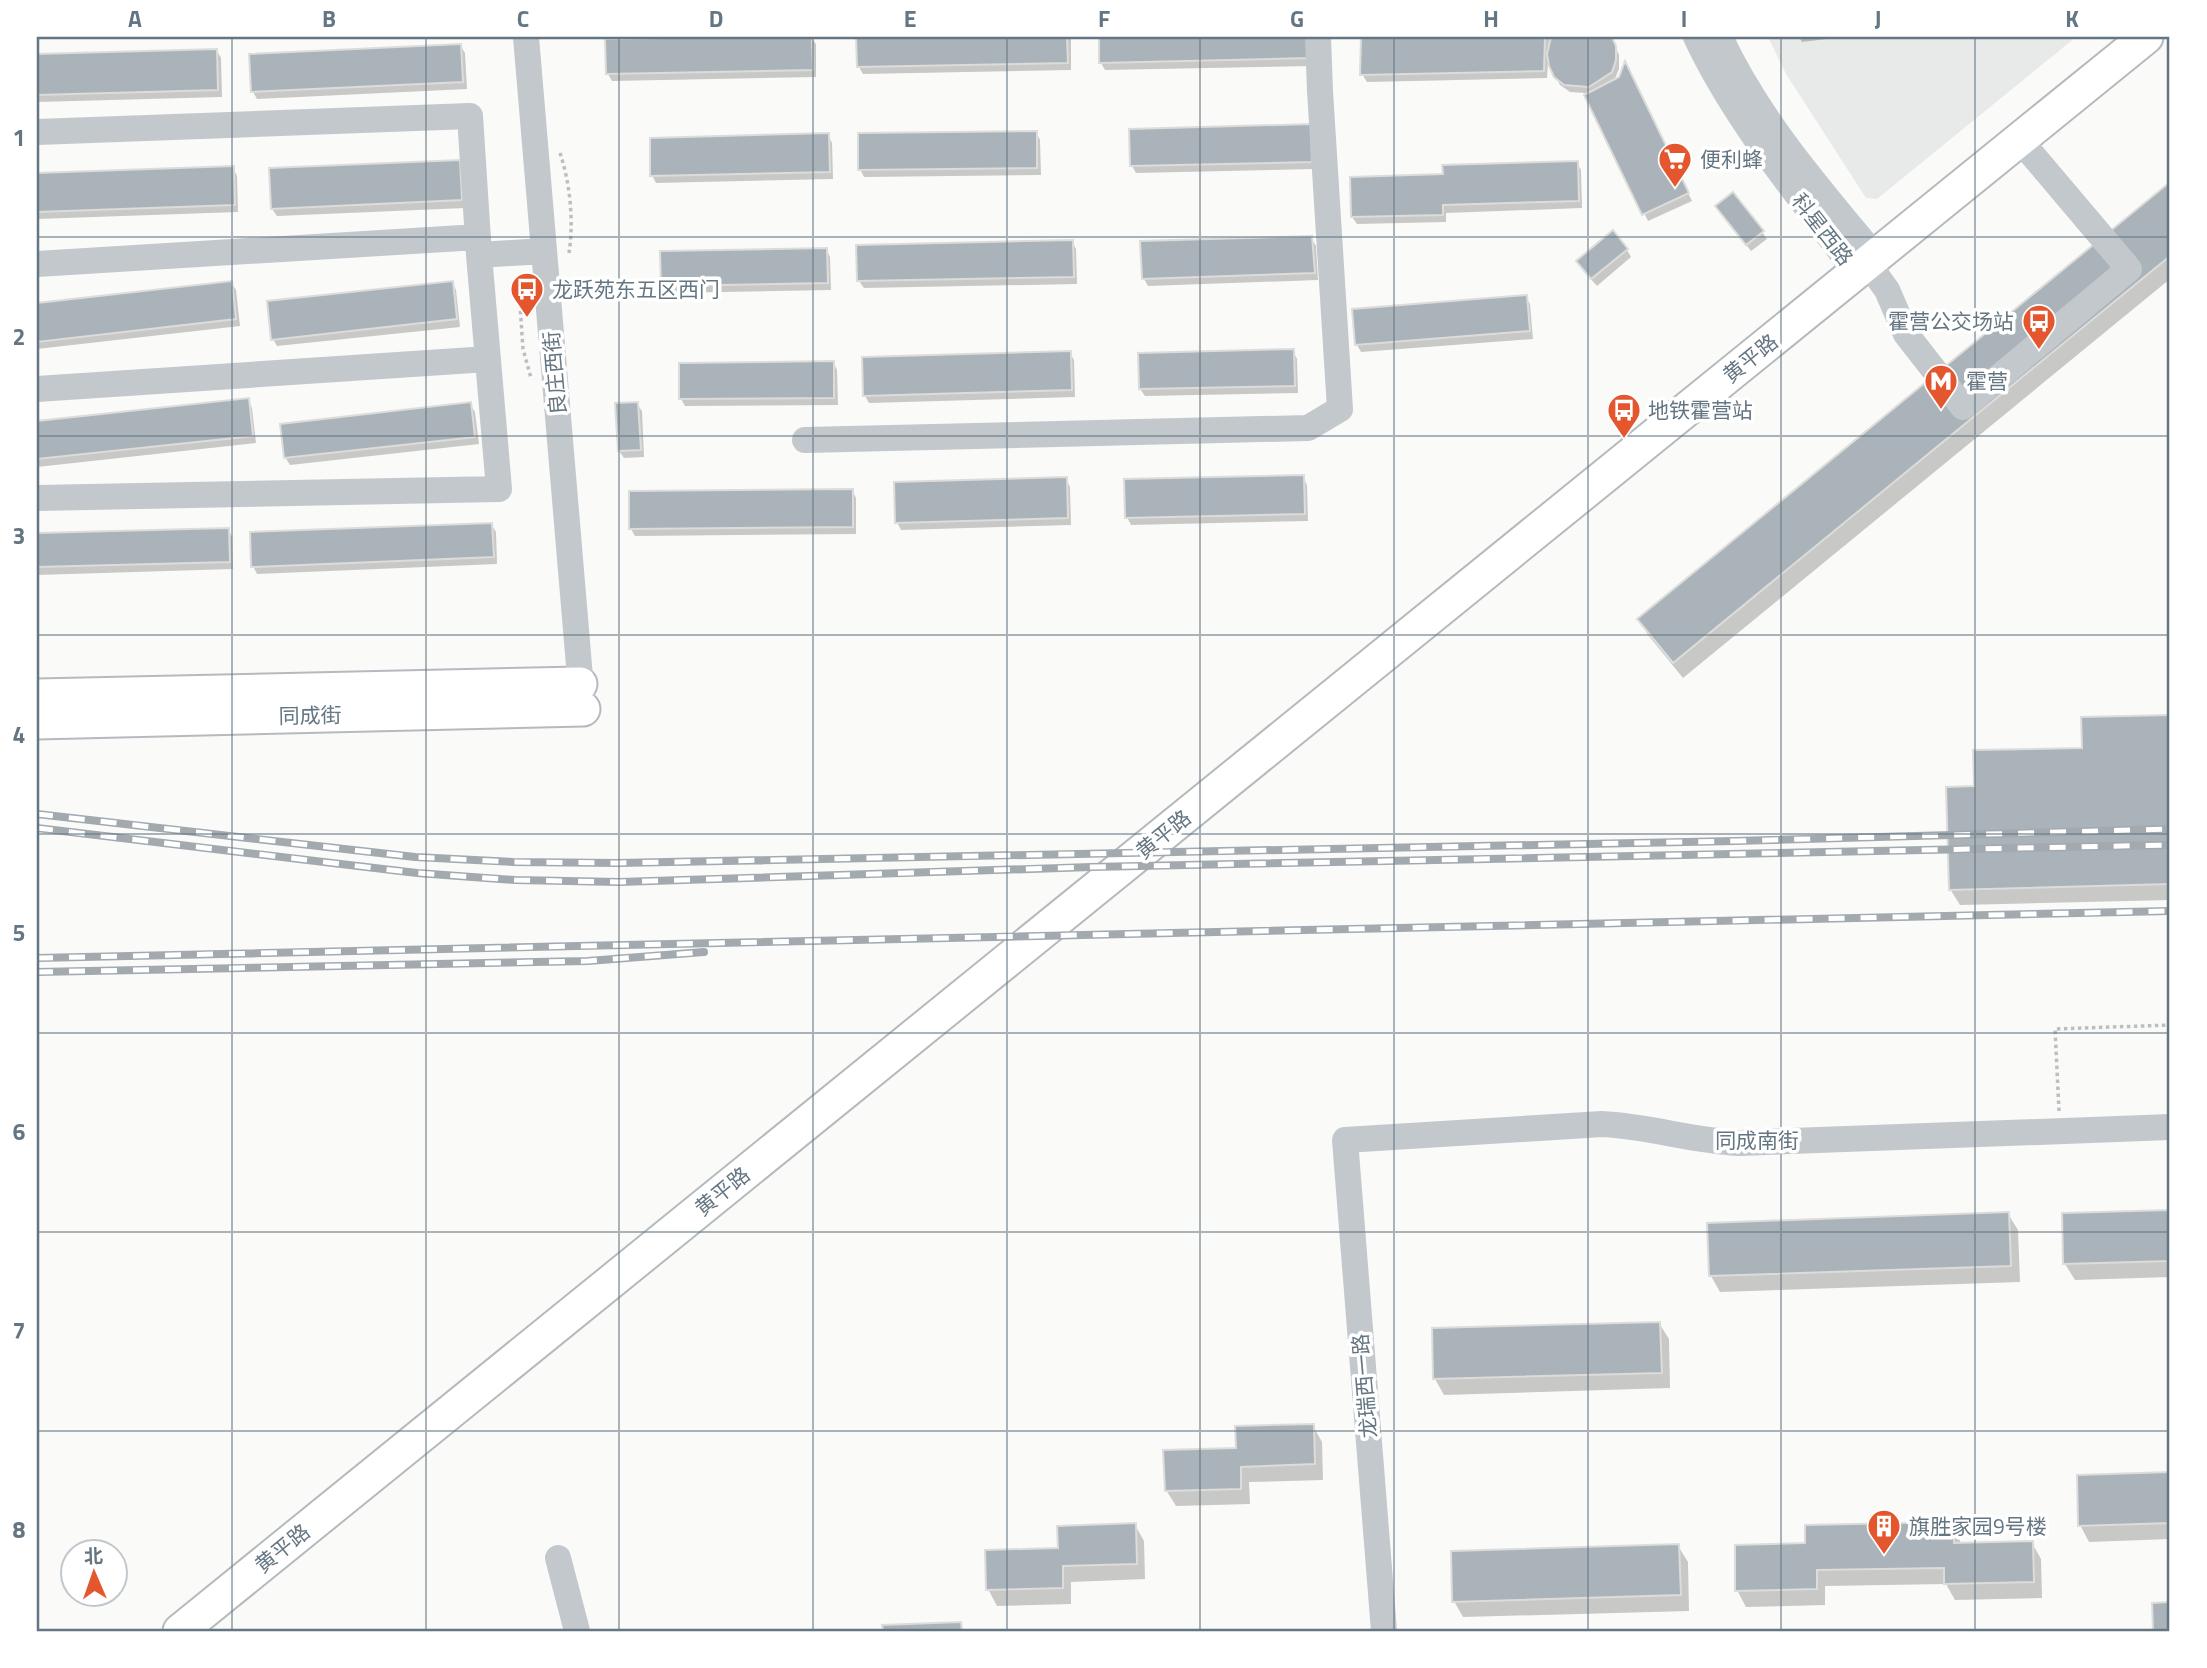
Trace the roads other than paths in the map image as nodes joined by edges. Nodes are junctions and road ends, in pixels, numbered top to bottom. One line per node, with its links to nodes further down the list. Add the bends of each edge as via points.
1 (526, 37): 10 (street, 良庄西街)
2 (1318, 37): 15 (street, via 1339,409 1308,428)
3 (1696, 37): 12 (street, 科星西路, via 1756,140)
4 (1720, 37): 12 (street, 科星西路, via 1774,129)
5 (2146, 37): 8 (main road, 黄平路)
6 (2164, 37): 8 (main road, 黄平路)
7 (37, 132): 9 (street, via 470,116)
8 (2023, 144): 12 (main road, 黄平路); 12 (street, via 2129,269 1963,407 1906,334 1887,290)
9 (479, 246): 10 (street); 11 (street); 13 (street)
10 (544, 251): 18 (street, 良庄西街)
11 (37, 264)
12 (1868, 267): 23 (main road, 黄平路); 24 (main road, 黄平路)
13 (488, 359): 14 (street); 16 (street, via 499,489)
14 (37, 389)
15 (805, 440)
16 (37, 498)
17 (37, 696): 18 (main road, 同成街)
18 (582, 697): 19 (main road, 同成街)
19 (37, 722)
20 (2170, 1127): 21 (street, 同成南街, via 1740,1143 1602,1124)
21 (1345, 1140): 26 (street, 龙瑞西一路)
22 (558, 1559): 25 (street)
23 (180, 1631)
24 (202, 1631)
25 (577, 1631)
26 (1384, 1631)

